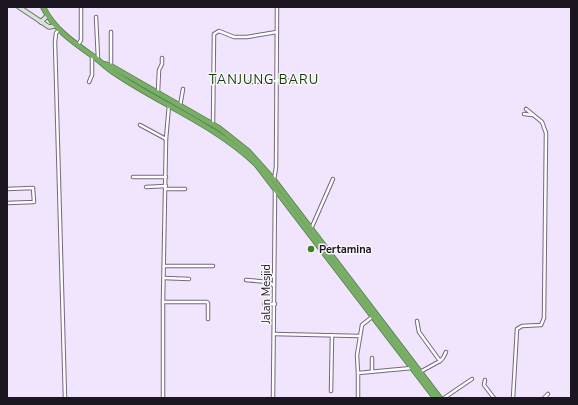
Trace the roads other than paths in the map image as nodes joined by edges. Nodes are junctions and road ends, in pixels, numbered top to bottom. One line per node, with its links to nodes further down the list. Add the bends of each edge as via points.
1 (19, 7): 7 (street)
2 (42, 7): 5 (highway)
3 (81, 7): 11 (street, via 81,40)
4 (277, 7): 10 (street)
5 (48, 16): 7 (street); 8 (highway)
6 (96, 17): 14 (street)
7 (41, 22): 8 (street)
8 (57, 28): 11 (highway); 69 (street, via 55,42)
9 (111, 32): 16 (street)
10 (277, 32): 17 (street); 29 (street, via 247,37 231,37 219,32 214,34)
11 (78, 46): 12 (highway)
12 (92, 56): 14 (highway); 19 (street, via 92,75)
13 (162, 58): 22 (street)
14 (98, 59): 15 (highway)
15 (103, 64): 16 (highway); 23 (highway)
16 (111, 66): 22 (highway)
17 (277, 80): 18 (street); 20 (street); 34 (street)
18 (293, 80)
19 (89, 82)
20 (250, 82)
21 (183, 89): 24 (street)
22 (158, 92): 24 (highway)
23 (169, 105): 30 (street); 39 (highway, via 246,154 264,173)
24 (180, 106): 29 (highway)
25 (526, 109): 27 (street)
26 (524, 114): 27 (street)
27 (534, 116): 77 (street, via 545,127 547,141 544,318 541,325 522,326 518,329)
28 (140, 125): 30 (street)
29 (213, 125): 34 (highway, via 248,151)
30 (166, 140): 32 (street)
31 (134, 177): 32 (street)
32 (166, 177): 36 (street)
33 (333, 179): 41 (street)
34 (274, 180): 41 (highway)
35 (146, 187): 36 (street)
36 (166, 188): 38 (street); 42 (street)
37 (7, 189): 40 (street, via 33,188 34,202)
38 (186, 189)
39 (275, 190): 47 (street, Jalan Mesjid); 51 (highway)
40 (7, 203)
41 (311, 229): 54 (highway)
42 (164, 266): 43 (street); 44 (street)
43 (213, 266)
44 (164, 278): 45 (street); 48 (street)
45 (189, 279)
46 (246, 280): 47 (street, via 269,282)
47 (274, 286): 50 (street, Jalan Mesjid)
48 (163, 302): 52 (street, via 207,302); 70 (street)
49 (264, 304): 50 (street)
50 (275, 304): 55 (street, Jalan Mesjid)
51 (372, 317): 54 (highway); 57 (street, via 362,326)
52 (208, 319)
53 (417, 321): 60 (street, via 419,332)
54 (384, 328): 61 (highway); 63 (highway)
55 (274, 334): 56 (street); 71 (street, Jalan Mesjid)
56 (332, 335): 57 (street); 67 (street)
57 (359, 336): 64 (street)
58 (446, 352): 60 (street)
59 (372, 358): 62 (street)
60 (440, 361): 63 (street)
61 (412, 368): 62 (street); 73 (highway)
62 (372, 372): 64 (street)
63 (420, 372): 74 (highway)
64 (358, 374): 72 (street)
65 (472, 379): 75 (street)
66 (485, 380): 76 (street, via 484,385)
67 (331, 390)
68 (548, 394): 78 (street)
69 (65, 398)
70 (163, 398)
71 (274, 398)
72 (358, 398)
73 (435, 398)
74 (440, 398)
75 (444, 398)
76 (494, 398)
77 (513, 398)
78 (544, 398)

